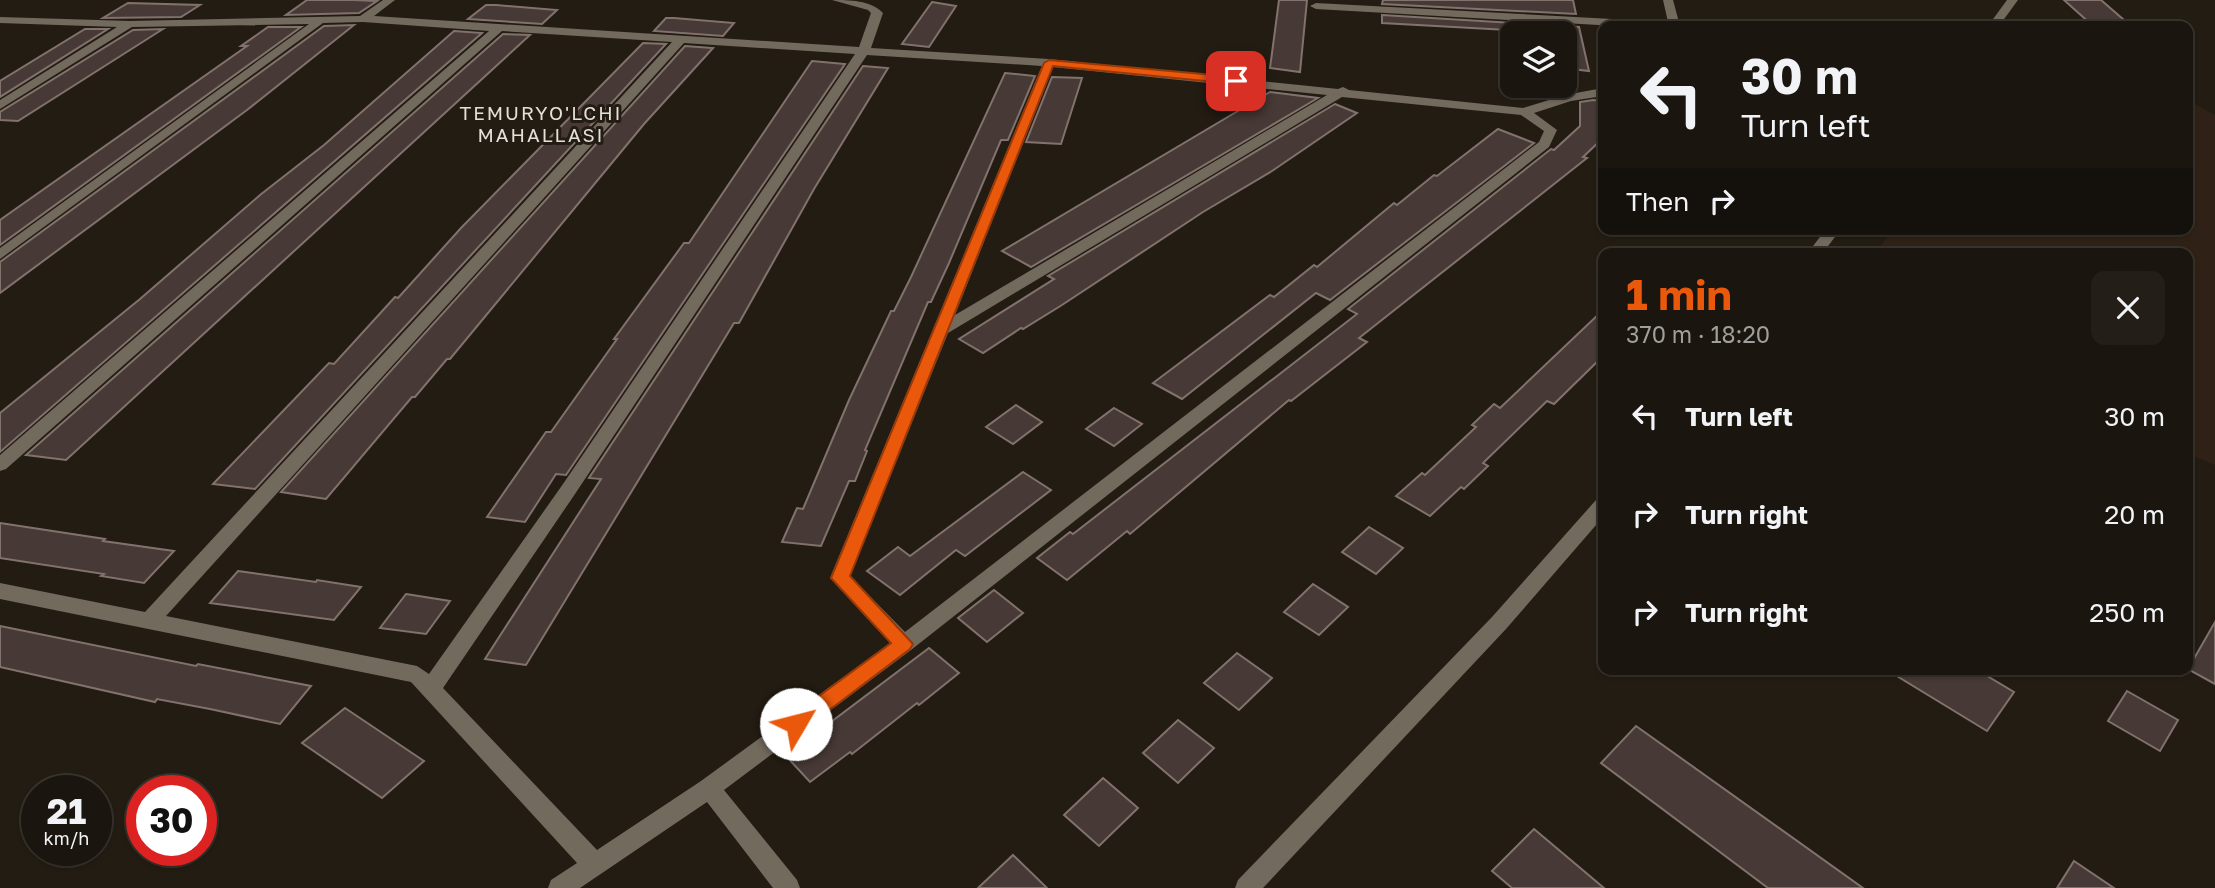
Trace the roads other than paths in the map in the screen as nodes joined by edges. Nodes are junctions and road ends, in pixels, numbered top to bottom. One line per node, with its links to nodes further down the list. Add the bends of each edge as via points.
1 (390, 0): 6 (street)
2 (837, 0): 15 (street, via 872,7 877,13)
3 (1668, 0): 8 (street)
4 (2012, 0): 9 (street)
5 (1316, 6): 11 (street)
6 (363, 19): 10 (street); 13 (street)
7 (0, 20): 12 (street)
8 (1672, 21)
9 (1997, 21)
10 (318, 22): 12 (street); 21 (street)
11 (1598, 22)
12 (130, 24): 19 (street)
13 (498, 29): 14 (street); 23 (street)
14 (681, 39): 15 (street); 26 (street)
15 (864, 51): 16 (street); 28 (street)
16 (1049, 63): 17 (street); 22 (street)
17 (1343, 91): 20 (street); 22 (street)
18 (1598, 93): 20 (street)
19 (0, 105)
20 (1524, 112): 27 (street, via 1551,131 1544,144)
21 (0, 255)
22 (942, 329): 27 (street, via 840,578)
23 (0, 464)
24 (1598, 511): 33 (street, via 1499,623)
25 (0, 592): 26 (street)
26 (149, 621): 28 (street, via 417,675)
27 (904, 644): 29 (street)
28 (431, 688): 30 (street)
29 (709, 788): 30 (street); 32 (street)
30 (596, 865): 31 (street)
31 (560, 888)
32 (788, 888)
33 (1247, 888)

